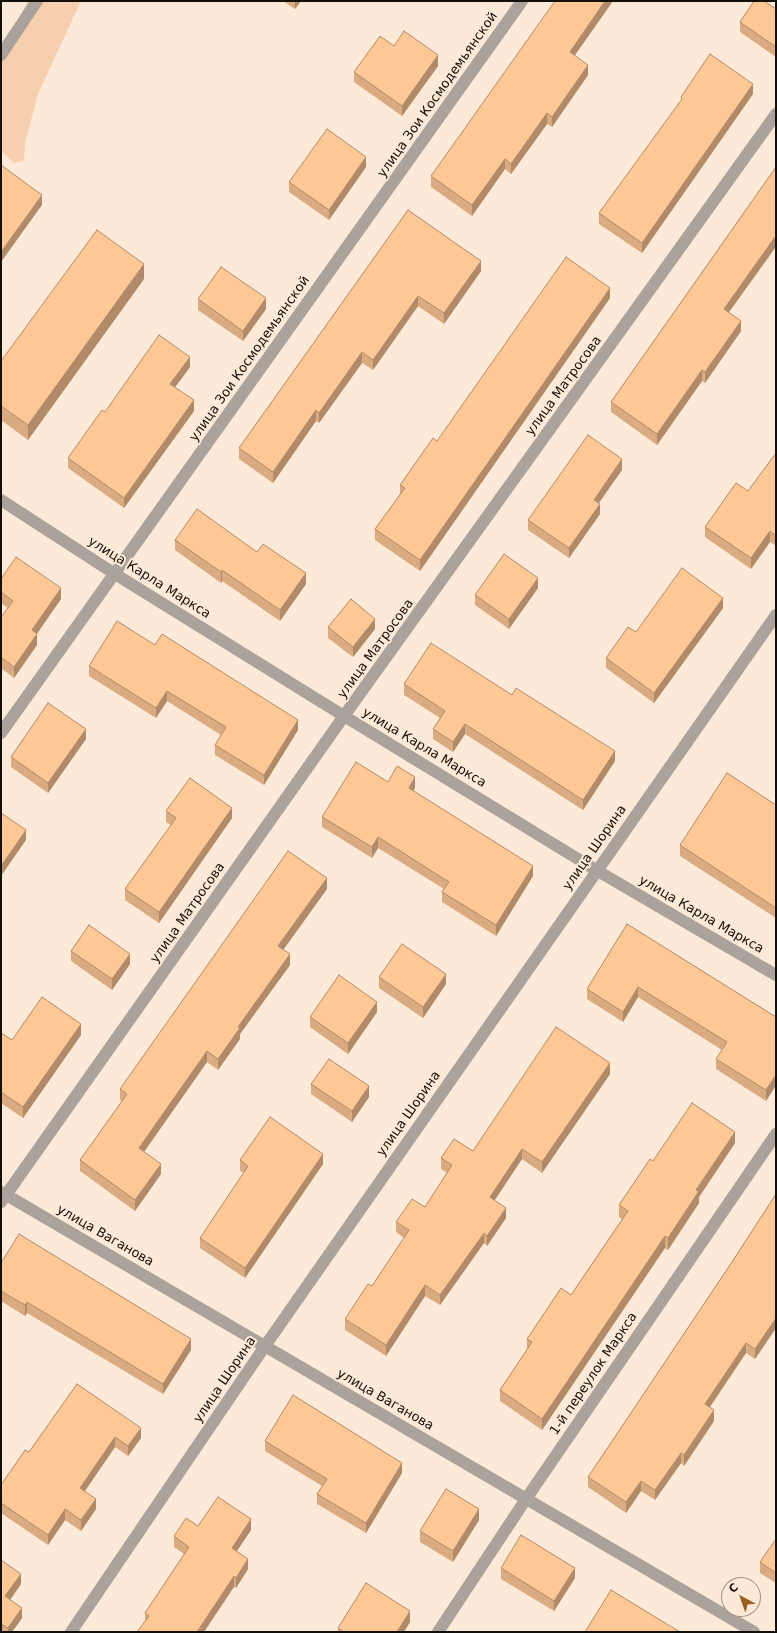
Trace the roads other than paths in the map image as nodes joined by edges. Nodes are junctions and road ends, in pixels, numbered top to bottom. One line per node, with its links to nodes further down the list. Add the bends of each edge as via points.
1 (37, 1): 3 (street)
2 (522, 1): 6 (street, улица Зои Космодемьянской)
3 (1, 55)
4 (776, 114): 8 (street, улица Матросова)
5 (1, 500): 6 (street, улица Карла Маркса)
6 (115, 574): 8 (street, улица Карла Маркса); 9 (street, улица Зои Космодемьянской)
7 (774, 620): 10 (street, улица Шорина)
8 (344, 716): 10 (street, улица Карла Маркса); 13 (street, улица Матросова)
9 (1, 733)
10 (596, 870): 11 (street, улица Карла Маркса); 14 (street, улица Шорина)
11 (776, 975)
12 (776, 1134): 15 (street, 1-й переулок Маркса)
13 (3, 1196): 14 (street, улица Ваганова)
14 (265, 1346): 15 (street, улица Ваганова); 16 (street, улица Шорина)
15 (526, 1498): 17 (street, 1-й переулок Маркса); 18 (street, улица Ваганова)
16 (71, 1632)
17 (438, 1632)
18 (754, 1632)

